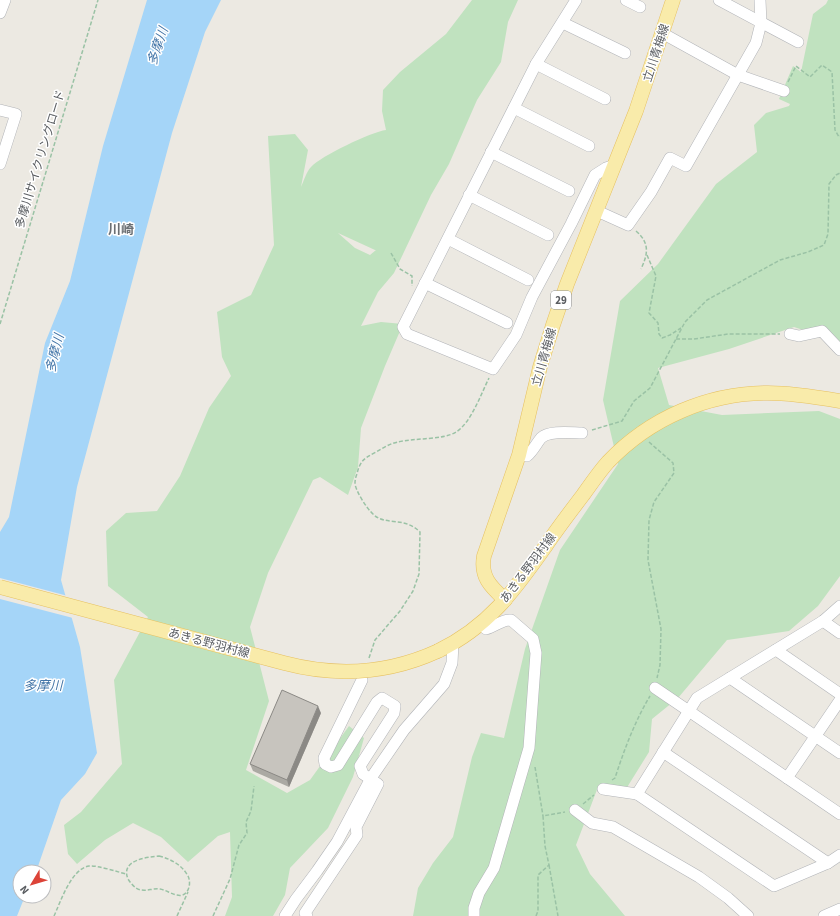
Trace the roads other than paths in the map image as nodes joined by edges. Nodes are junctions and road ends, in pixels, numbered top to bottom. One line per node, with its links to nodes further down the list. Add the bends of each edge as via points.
1 (5, 0): 8 (street)
2 (576, 0): 9 (street)
3 (626, 0): 7 (street)
4 (673, 0): 11 (main road, 立川青梅線 / 29)
5 (719, 0): 10 (street)
6 (760, 0): 10 (street)
7 (640, 6)
8 (0, 13)
9 (563, 23): 13 (street); 14 (street)
10 (761, 23): 12 (street); 15 (street, via 756,43)
11 (662, 33): 15 (street); 23 (main road, 立川青梅線 / 29, via 639,104)
12 (798, 42)
13 (625, 53)
14 (536, 64): 17 (street); 18 (street)
15 (738, 75): 16 (street); 26 (street, via 686,166 670,158 648,197 628,225)
16 (784, 91)
17 (605, 99)
18 (514, 108): 20 (street); 21 (street)
19 (0, 110): 22 (street, via 16,114)
20 (589, 146)
21 (492, 152): 24 (street); 25 (street)
22 (0, 164)
23 (615, 165): 26 (main road, 立川青梅線 / 29); 30 (street, via 595,175 532,297 516,335 493,369 406,334 403,326)
24 (569, 191)
25 (470, 196): 27 (street); 28 (street)
26 (597, 211): 36 (main road, 立川青梅線 / 29, via 550,332)
27 (548, 235)
28 (448, 239): 29 (street); 30 (street)
29 (528, 280)
30 (425, 283): 31 (street)
31 (507, 323)
32 (790, 334): 33 (street, via 799,336 822,331)
33 (840, 350)
34 (840, 401): 38 (main road, あきる野羽村線, via 778,393 730,396 710,400 658,422 618,452 602,469 522,581)
35 (582, 432): 36 (street, via 547,433 527,456)
36 (519, 455): 38 (main road, 立川青梅線 / 29, via 484,559 487,581)
37 (0, 587): 43 (main road, あきる野羽村線, bridge, via 315,670 378,670 407,663)
38 (505, 600): 41 (main road, あきる野羽村線)
39 (840, 606): 40 (street)
40 (823, 621): 42 (street); 44 (street)
41 (480, 624): 43 (main road, あきる野羽村線); 65 (street, via 486,629 511,620 533,639 536,653 529,748 494,868 479,893)
42 (840, 633)
43 (453, 643): 54 (street, via 452,663 444,684 404,730)
44 (776, 650): 45 (street); 48 (street)
45 (730, 678): 50 (street, via 697,698); 51 (street)
46 (362, 680): 54 (street, via 324,758 325,764 331,767 338,765 382,698 395,706 394,713 360,766 363,774)
47 (655, 688): 50 (street)
48 (840, 694)
49 (840, 700): 51 (street)
50 (689, 711): 52 (street); 55 (street)
51 (815, 736): 53 (street); 55 (street)
52 (663, 752): 57 (street); 61 (street)
53 (840, 753)
54 (371, 778): 63 (street, via 337,842); 64 (street, via 378,784 356,827 357,835 305,913)
55 (787, 778): 59 (street)
56 (603, 789): 57 (street)
57 (637, 794): 61 (street, via 774,886)
58 (575, 810): 66 (street, via 592,823 613,827 700,878)
59 (840, 814)
60 (840, 855): 61 (street)
61 (828, 863)
62 (840, 909): 67 (street)
63 (285, 916)
64 (307, 916)
65 (474, 916)
66 (748, 916)
67 (824, 916)

